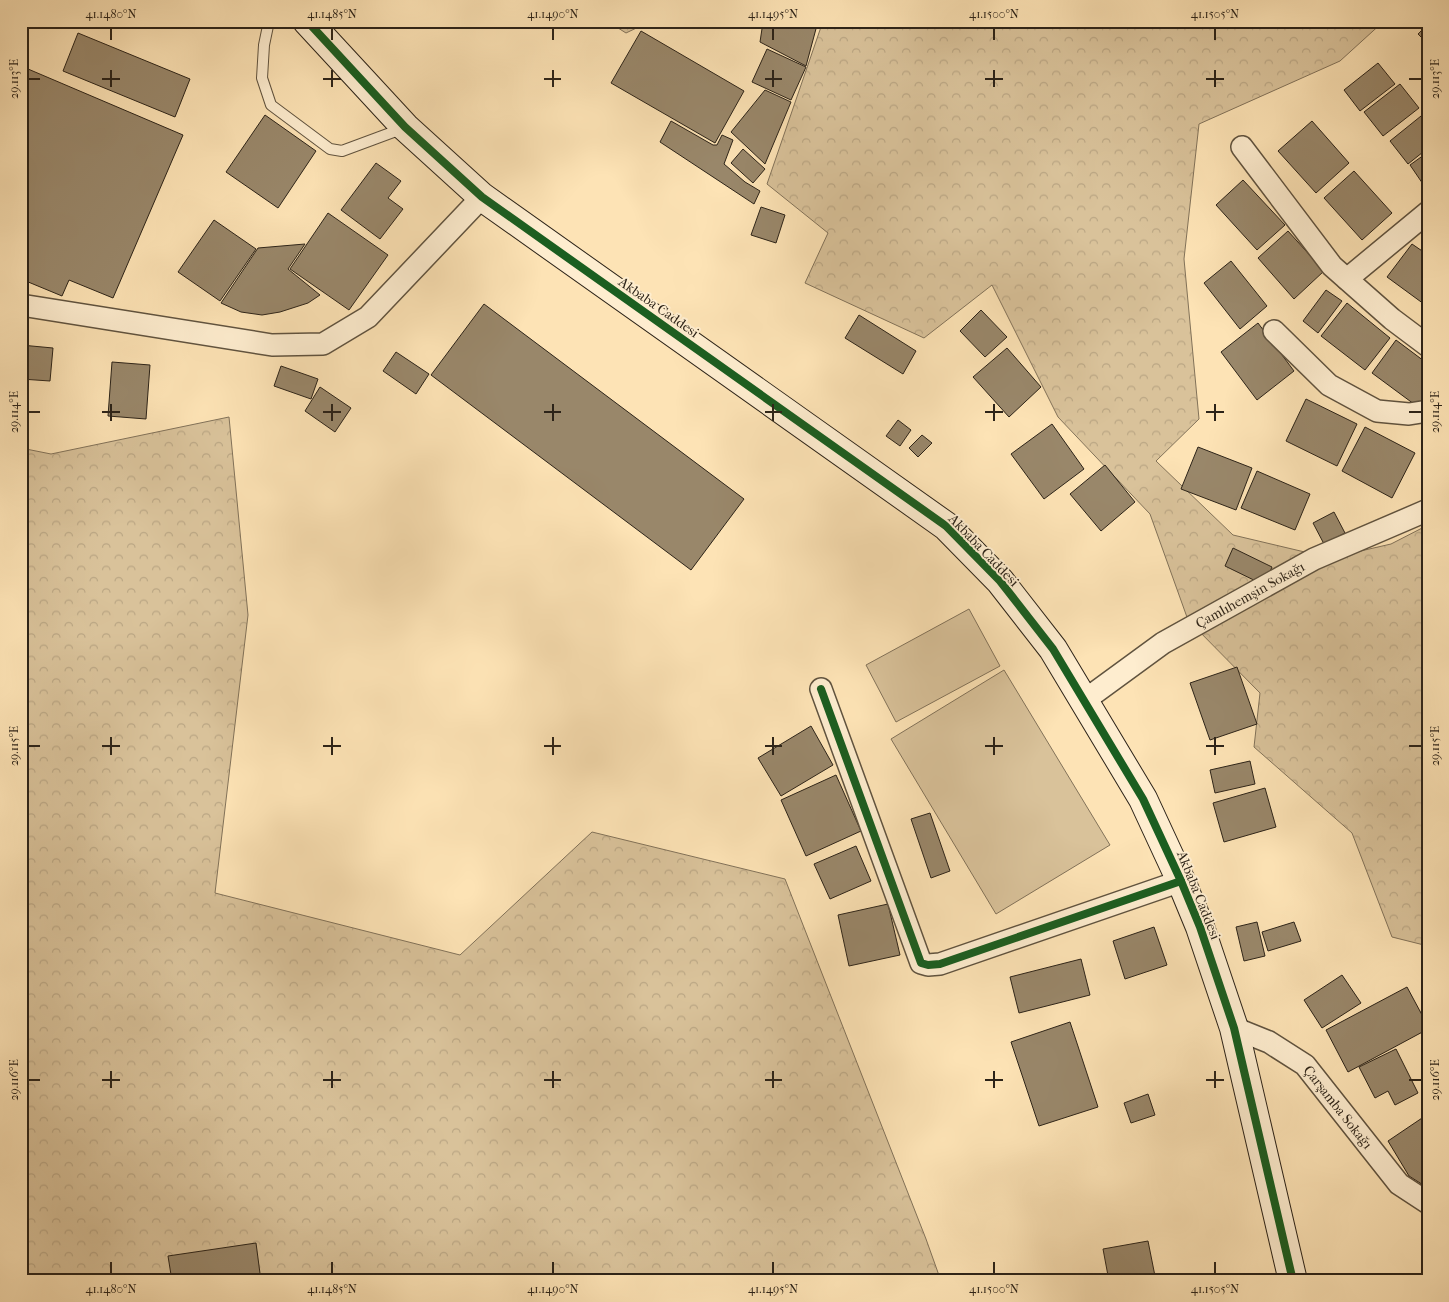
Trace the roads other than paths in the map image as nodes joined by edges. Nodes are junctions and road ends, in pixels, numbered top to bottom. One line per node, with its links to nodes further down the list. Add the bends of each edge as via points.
1 (269, 21): 3 (lane, via 262,78 272,105 330,149 342,151)
2 (307, 21): 3 (main road, Akbaba Caddesi)
3 (405, 127): 5 (main road, Akbaba Caddesi)
4 (1242, 147): 7 (street, via 1332,266)
5 (482, 197): 8 (street, via 368,318 323,344 272,345); 14 (main road, Akbaba Caddesi, via 946,526 1000,582 1053,649)
6 (1423, 223): 7 (street)
7 (1347, 279): 10 (street)
8 (21, 305)
9 (1274, 331): 11 (street, via 1329,385 1377,411 1409,414)
10 (1428, 346)
11 (1428, 411)
12 (1428, 510): 14 (street, Çamlıhemşin Sokağı, via 1314,559 1163,643)
13 (821, 689): 15 (street, via 921,963 940,964)
14 (1085, 700): 15 (main road, Akbaba Caddesi, via 1143,799)
15 (1181, 881): 16 (main road, Akbaba Caddesi)
16 (1234, 1028): 17 (street, Çarşamba Sokağı, via 1269,1042 1305,1065 1399,1184); 18 (main road, Akbaba Caddesi)
17 (1428, 1203)
18 (1293, 1281)

